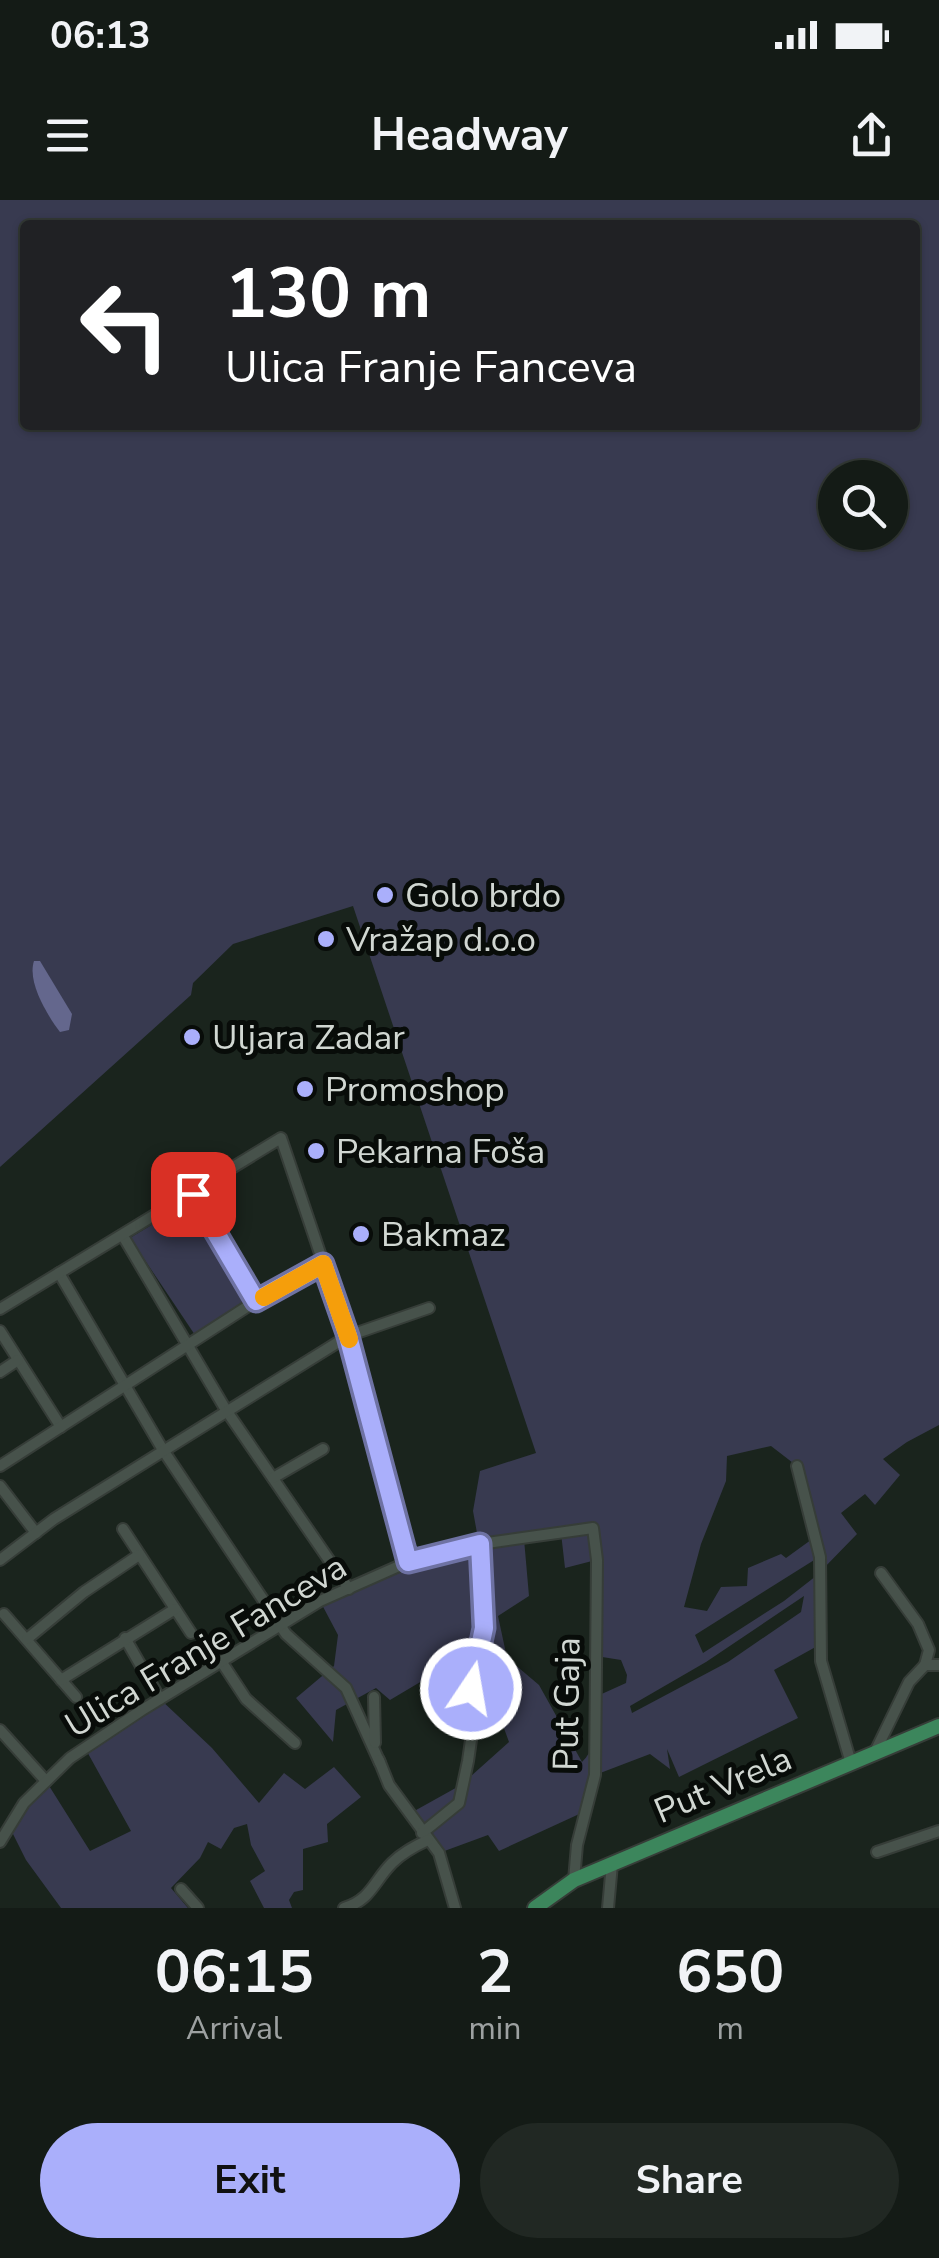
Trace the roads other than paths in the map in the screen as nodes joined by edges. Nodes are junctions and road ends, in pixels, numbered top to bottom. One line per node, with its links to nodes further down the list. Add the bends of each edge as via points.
1 (193, 1194): 2 (street); 3 (street, via 281,1138); 5 (street)
2 (123, 1236): 4 (street); 10 (street)
3 (323, 1264): 5 (street); 9 (street)
4 (59, 1274): 7 (street); 13 (street)
5 (256, 1301): 10 (street)
6 (428, 1308): 9 (street)
7 (0, 1309)
8 (0, 1332): 11 (street)
9 (348, 1336): 14 (street); 28 (street)
10 (188, 1345): 13 (street); 14 (street)
11 (18, 1360): 12 (street); 15 (street)
12 (0, 1372)
13 (124, 1386): 15 (street); 17 (street)
14 (226, 1410): 17 (street); 20 (street)
15 (61, 1426): 18 (street)
16 (322, 1449): 20 (street)
17 (163, 1450): 24 (street); 33 (street)
18 (0, 1466)
19 (797, 1466): 49 (street, via 820,1557 821,1661)
20 (273, 1478): 30 (street)
21 (0, 1486): 24 (street)
22 (123, 1528): 26 (street)
23 (592, 1528): 25 (street, Ulica Franje Fanceva); 56 (street, Put Gaja, via 595,1775)
24 (36, 1532): 27 (street)
25 (480, 1544): 28 (street, Ulica Franje Fanceva); 52 (street, via 484,1628 471,1689 468,1761 459,1803)
26 (139, 1555): 31 (street); 36 (street)
27 (0, 1560)
28 (408, 1562): 30 (street, Ulica Franje Fanceva)
29 (881, 1573): 39 (street, via 918,1624 930,1650)
30 (349, 1589): 33 (street, Ulica Franje Fanceva)
31 (175, 1609): 34 (street); 35 (street)
32 (4, 1614): 36 (street)
33 (280, 1625): 37 (street, Ulica Franje Fanceva); 48 (street, via 346,1688)
34 (191, 1634)
35 (125, 1638): 40 (street); 43 (street)
36 (26, 1639): 40 (street)
37 (222, 1661): 43 (street, Ulica Franje Fanceva); 46 (street, via 246,1698)
38 (939, 1665): 39 (street)
39 (924, 1666): 47 (street, via 909,1682)
40 (61, 1680): 42 (street)
41 (374, 1697): 48 (street)
42 (76, 1698)
43 (160, 1699): 50 (street, Ulica Franje Fanceva)
44 (939, 1726): 47 (main road, Put Vrela)
45 (0, 1730): 50 (street)
46 (295, 1743)
47 (874, 1754): 49 (main road, Put Vrela)
48 (380, 1763): 52 (street)
49 (851, 1763): 55 (main road, Put Vrela)
50 (46, 1781): 53 (street, Ulica Franje Fanceva)
51 (939, 1831): 54 (street)
52 (425, 1836): 60 (street, via 359,1904); 61 (street, via 439,1853)
53 (0, 1842)
54 (876, 1852)
55 (612, 1864): 56 (main road, Put Vrela); 62 (street)
56 (574, 1880): 58 (main road, Put Vrela)
57 (181, 1888): 59 (street)
58 (544, 1905)
59 (198, 1908)
60 (344, 1908)
61 (455, 1908)
62 (608, 1908)

